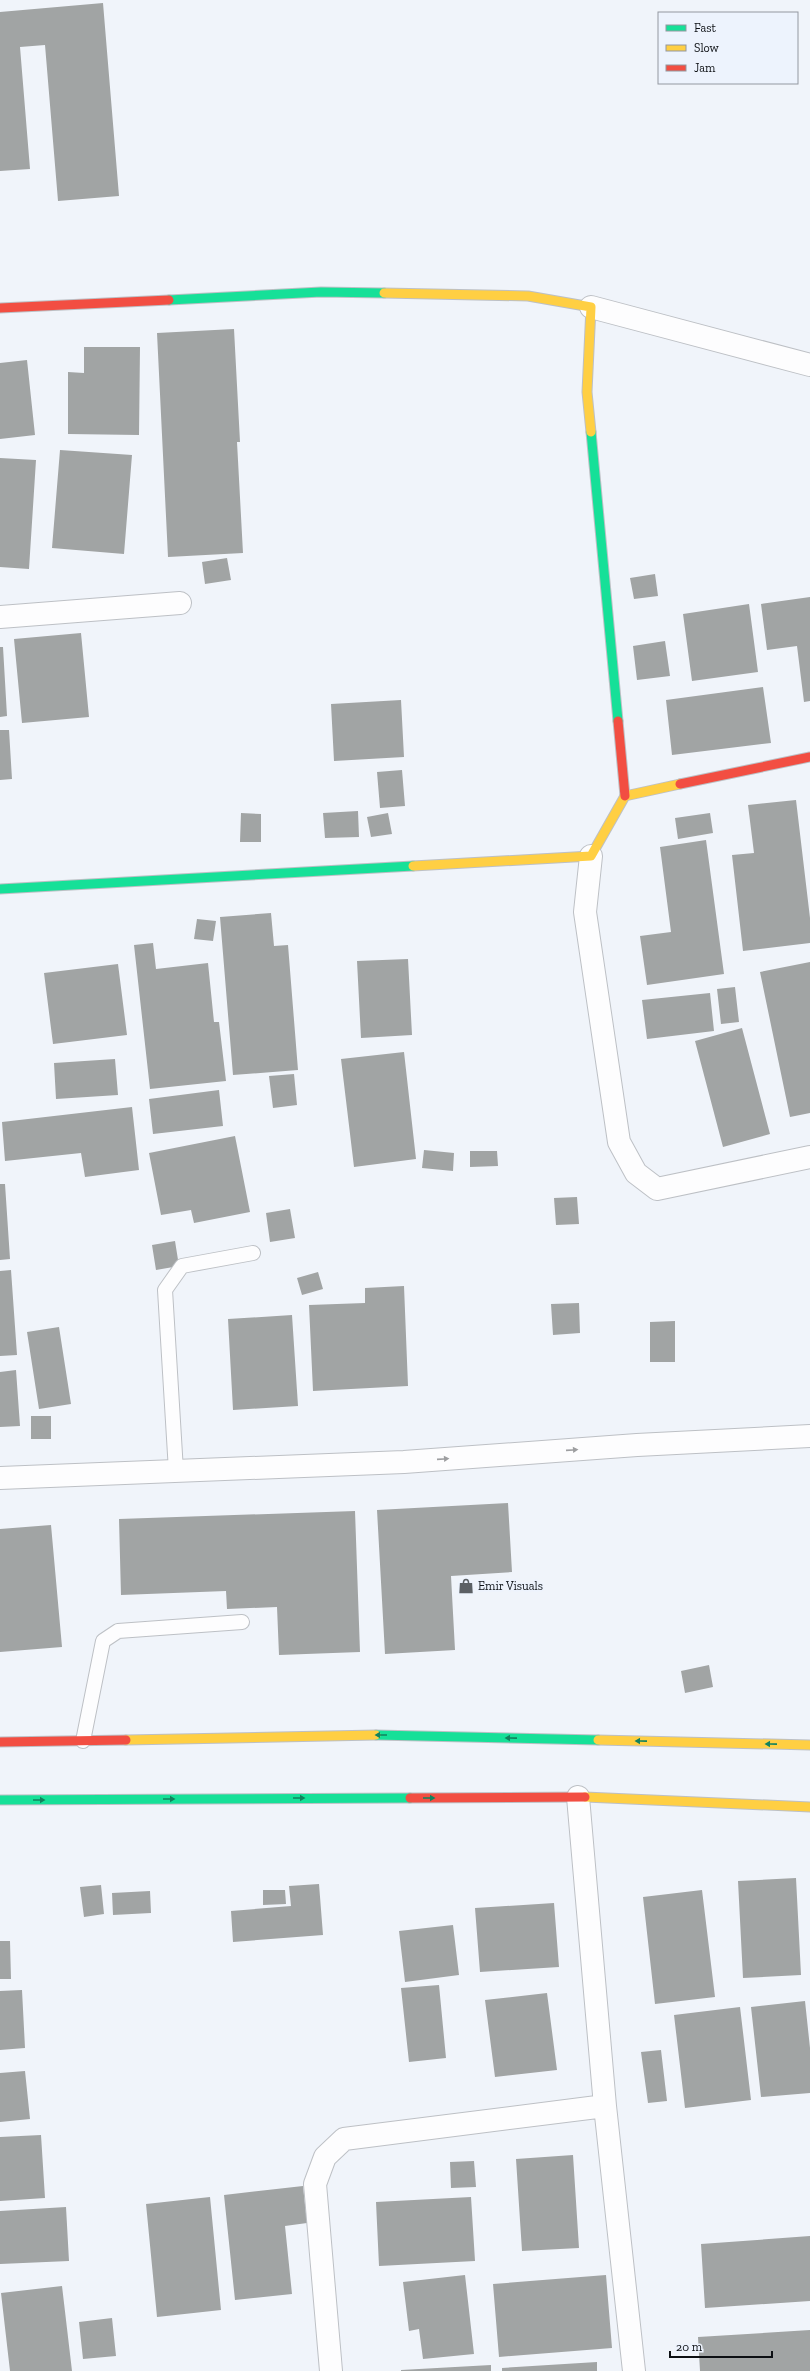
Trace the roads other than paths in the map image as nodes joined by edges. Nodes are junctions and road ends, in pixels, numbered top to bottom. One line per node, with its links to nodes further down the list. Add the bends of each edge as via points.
1 (591, 307): 2 (street, via 528,296 321,292); 3 (street); 7 (street, via 587,392)
2 (0, 308)
3 (810, 365)
4 (180, 604): 5 (street)
5 (0, 617)
6 (810, 757): 7 (street)
7 (625, 796): 8 (street)
8 (591, 856): 9 (street); 10 (street, via 585,912 589,946 619,1142 636,1174 657,1188)
9 (0, 888)
10 (810, 1157)
11 (253, 1253): 13 (lane, via 182,1266 165,1290)
12 (810, 1436): 13 (street, one-way to 12, via 404,1462 637,1445)
13 (176, 1471): 14 (street)
14 (0, 1478)
15 (242, 1622): 16 (lane, via 118,1631 102,1641)
16 (83, 1741): 17 (street); 18 (street, one-way to 16, via 379,1735)
17 (0, 1742)
18 (810, 1744)
19 (578, 1797): 20 (street, one-way to 19); 21 (street); 22 (street)
20 (0, 1800)
21 (810, 1807)
22 (605, 2106): 23 (street, via 344,2140 325,2158 315,2184); 24 (street)
23 (331, 2371)
24 (634, 2371)

